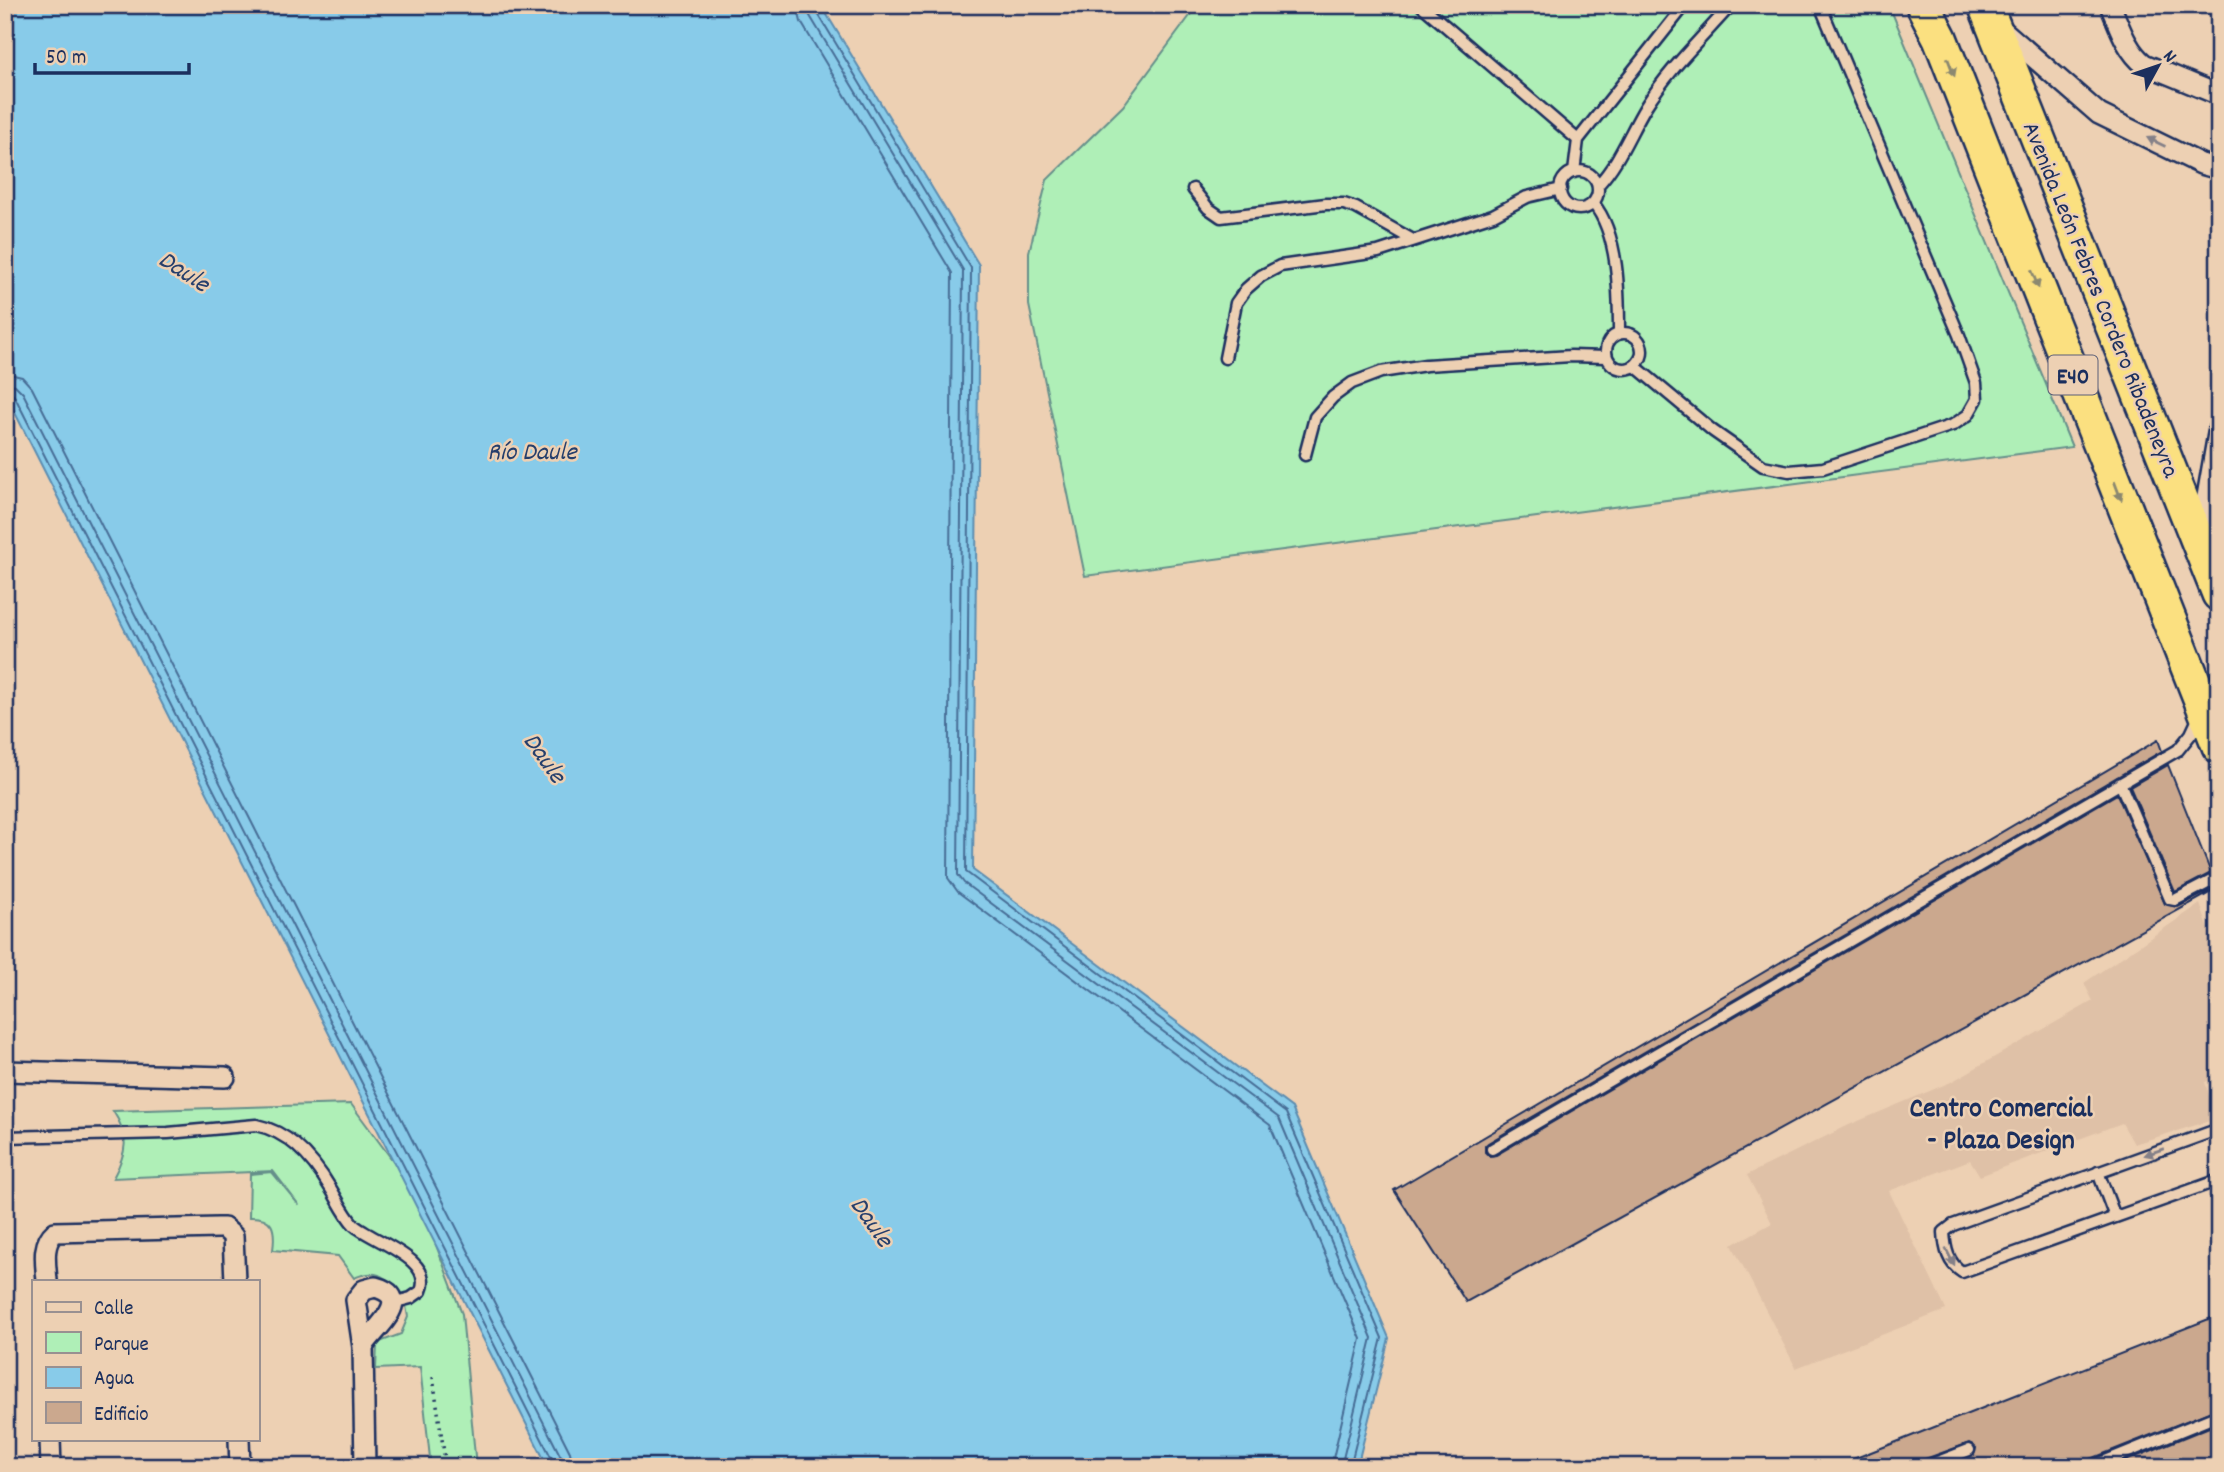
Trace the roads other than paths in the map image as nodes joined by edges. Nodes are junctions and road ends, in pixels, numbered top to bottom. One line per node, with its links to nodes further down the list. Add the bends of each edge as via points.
1 (1421, 5): 9 (lane)
2 (1685, 5): 9 (lane)
3 (1731, 5): 12 (lane, via 1647,105 1621,156)
4 (1820, 5): 20 (lane, via 1959,335 1976,383 1973,408 1953,425 1823,468 1789,471 1763,466)
5 (1923, 5): 25 (highway, E40, one-way to 25, via 1940,38)
6 (2110, 5): 8 (street, via 2130,51 2144,64)
7 (1989, 13): 10 (street, one-way to 7, via 2099,114); 23 (highway, Avenida León Febres Cordero Ribadeneyra / E40)
8 (2219, 95)
9 (1578, 140): 11 (lane)
10 (2219, 169)
11 (1574, 172): 12 (lane, via 1593,176); 14 (lane, via 1565,177)
12 (1598, 185): 15 (lane)
13 (1193, 189): 16 (lane, via 1220,217 1344,204)
14 (1561, 189): 15 (lane, via 1566,204 1575,209); 16 (lane, via 1527,197 1493,215)
15 (1594, 204): 17 (lane, via 1606,226 1618,278)
16 (1413, 240): 19 (lane, via 1378,252 1280,266 1261,276 1236,303)
17 (1619, 333): 18 (lane, via 1607,342); 20 (lane, via 1639,340 1642,354)
18 (1606, 357): 20 (lane, via 1618,369); 22 (lane, via 1426,365 1381,372 1352,383 1315,417)
19 (1225, 358)
20 (1635, 366)
21 (2219, 428): 23 (street)
22 (1305, 455)
23 (2199, 545): 24 (highway, Avenida León Febres Cordero Ribadeneyra / E40)
24 (2219, 594)
25 (2203, 706): 26 (highway, E40); 27 (lane, via 2178,750)
26 (2219, 746)
27 (2120, 783): 28 (lane, via 2170,899); 33 (lane)
28 (2219, 877)
29 (5, 1071): 30 (street)
30 (225, 1077)
31 (2219, 1129): 34 (lane, one-way to 34)
32 (5, 1137): 39 (lane, via 168,1133 256,1125 271,1128 298,1147 356,1226 397,1250 418,1269 423,1279 421,1291)
33 (1492, 1149)
34 (2098, 1172): 36 (lane); 36 (lane, one-way to 36, via 1953,1225 1944,1232 1944,1245 1952,1266 1962,1272)
35 (2219, 1180): 36 (lane)
36 (2115, 1217)
37 (47, 1280): 38 (street, via 46,1247 55,1232 224,1228 233,1236)
38 (235, 1280)
39 (392, 1303): 40 (street, via 388,1319); 40 (street, via 381,1289 369,1288 359,1294 355,1306)
40 (363, 1347): 47 (street)
41 (2219, 1415): 49 (lane)
42 (50, 1440): 45 (street)
43 (239, 1440): 46 (street)
44 (1969, 1450): 48 (lane)
45 (51, 1467)
46 (240, 1467)
47 (365, 1467)
48 (1925, 1467)
49 (2091, 1467)

